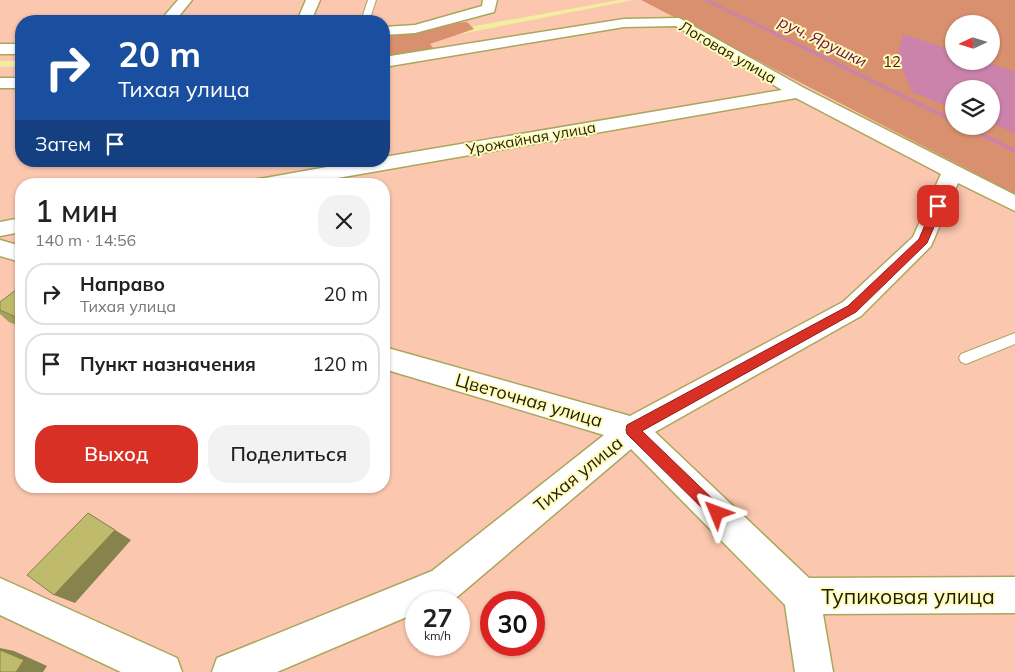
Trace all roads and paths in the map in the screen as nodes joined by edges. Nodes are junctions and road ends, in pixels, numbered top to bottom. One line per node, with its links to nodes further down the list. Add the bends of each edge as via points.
1 (185, 0): 5 (street)
2 (313, 0): 6 (street)
3 (372, 0): 7 (lane)
4 (490, 0): 8 (street, via 489,9 415,29)
5 (173, 15)
6 (307, 15)
7 (367, 15)
8 (390, 31)
9 (0, 49): 10 (street)
10 (15, 49)
11 (390, 61): 14 (street, Логовая улица, via 624,23 679,22)
12 (0, 83): 13 (street)
13 (15, 83)
14 (798, 92): 15 (street, Урожайная улица); 17 (street, Логовая улица)
15 (390, 162)
16 (363, 167): 18 (street, Урожайная улица)
17 (953, 171): 19 (street, Логовая улица); 27 (street, Тихая улица, via 923,241 852,309)
18 (300, 178)
19 (1015, 204)
20 (15, 227): 21 (street)
21 (0, 229)
22 (0, 248): 23 (street)
23 (15, 252)
24 (1015, 338): 25 (lane)
25 (966, 358)
26 (390, 360): 27 (street, Цветочная улица)
27 (632, 430): 30 (street, Цветочная улица); 32 (street, Тихая улица, via 444,584)
28 (1015, 595): 30 (street, Тупиковая улица)
29 (0, 596): 31 (street)
30 (802, 596): 33 (street)
31 (163, 672)
32 (231, 672)
33 (814, 672)

